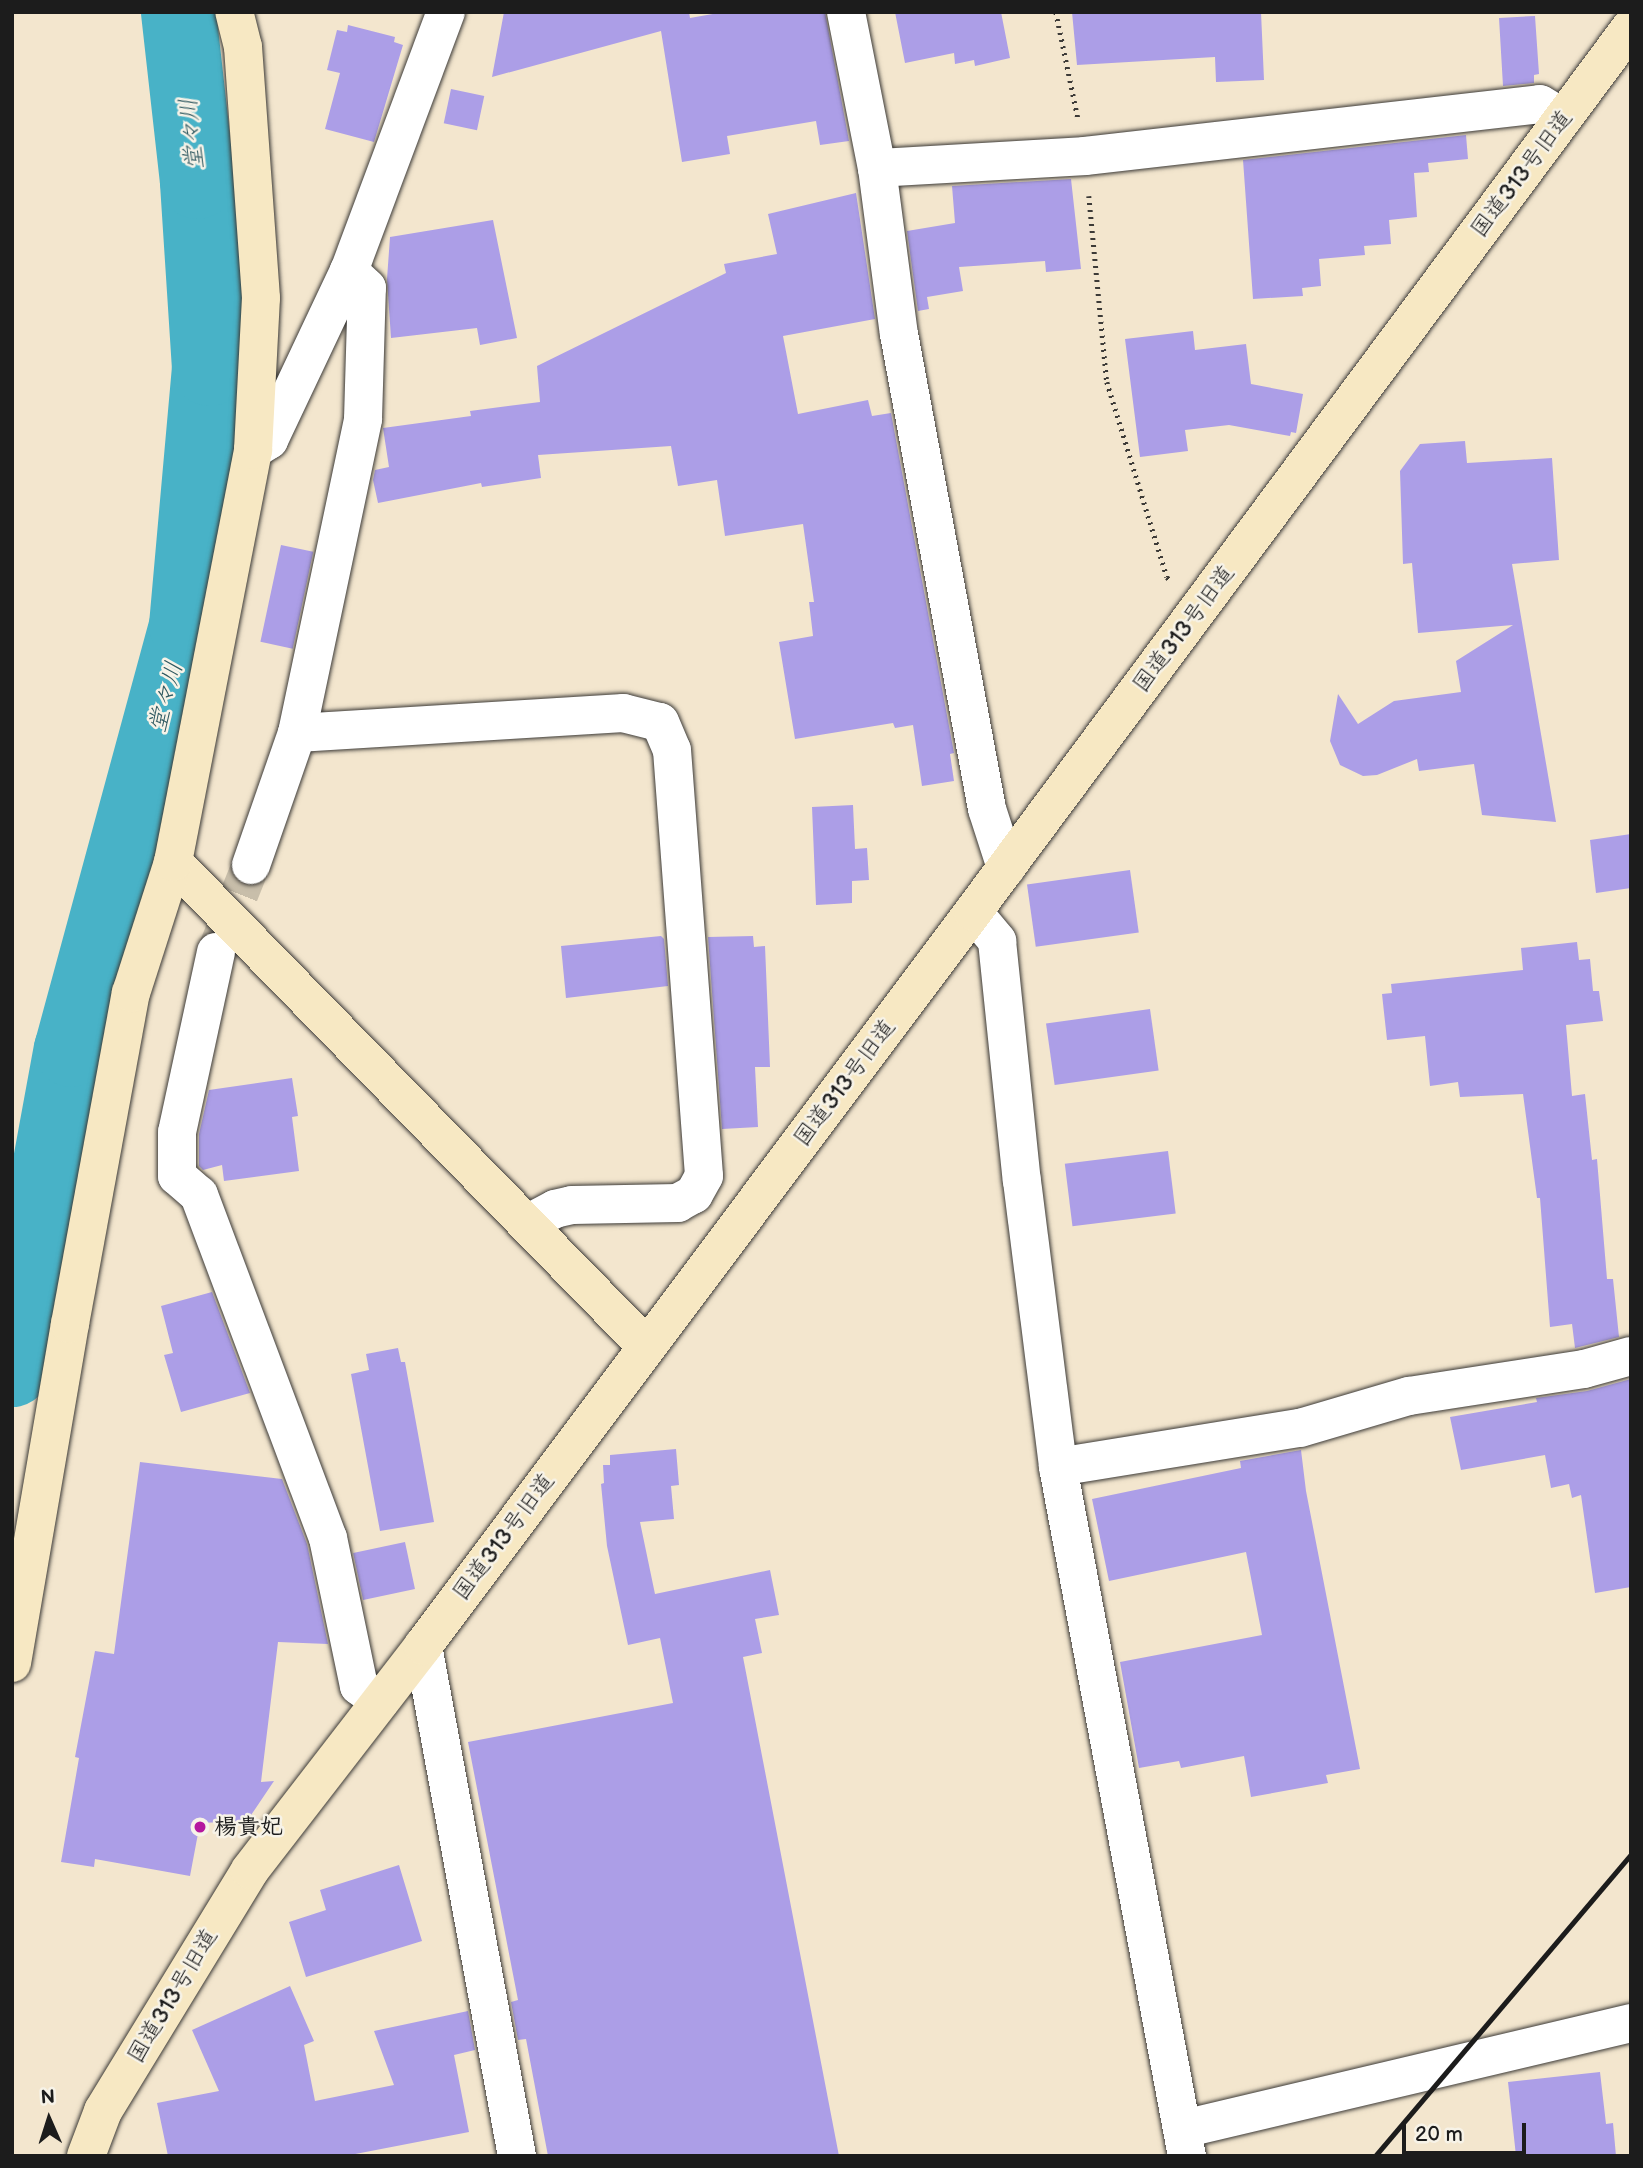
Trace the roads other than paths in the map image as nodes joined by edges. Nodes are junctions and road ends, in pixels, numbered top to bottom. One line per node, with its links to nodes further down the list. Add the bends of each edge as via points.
1 (234, 12): 8 (street, via 243,47 261,298)
2 (446, 12): 7 (street)
3 (846, 12): 6 (street)
4 (1631, 27): 5 (street, 国道313号旧道)
5 (1563, 118): 6 (street, via 1540,104 1085,156); 12 (street, 国道313号旧道)
6 (877, 168): 12 (street, via 899,334 987,809)
7 (349, 271): 8 (street, via 269,440); 9 (street, via 367,288 363,419)
8 (253, 450): 10 (street)
9 (297, 733): 11 (street); 15 (street, via 623,713 660,722 672,750 704,1176 694,1194 678,1203 572,1205)
10 (173, 862): 15 (street); 20 (street, via 131,993)
11 (251, 865)
12 (1006, 868): 13 (street, 国道313号旧道)
13 (973, 912): 16 (street, 国道313号旧道); 18 (street, via 997,941)
14 (216, 952): 21 (street, via 177,1132 177,1176 200,1195 328,1538 359,1686)
15 (529, 1223): 16 (street)
16 (646, 1346): 19 (street, 国道313号旧道)
17 (1631, 1356): 18 (street, via 1584,1369 1409,1396 1300,1428)
18 (1058, 1467): 23 (street)
19 (423, 1646): 21 (street, 国道313号旧道); 25 (street)
20 (12, 1663)
21 (380, 1701): 24 (street, 国道313号旧道, via 250,1870 103,2111)
22 (1631, 2022): 23 (street)
23 (1185, 2142)
24 (86, 2156)
25 (517, 2156)

